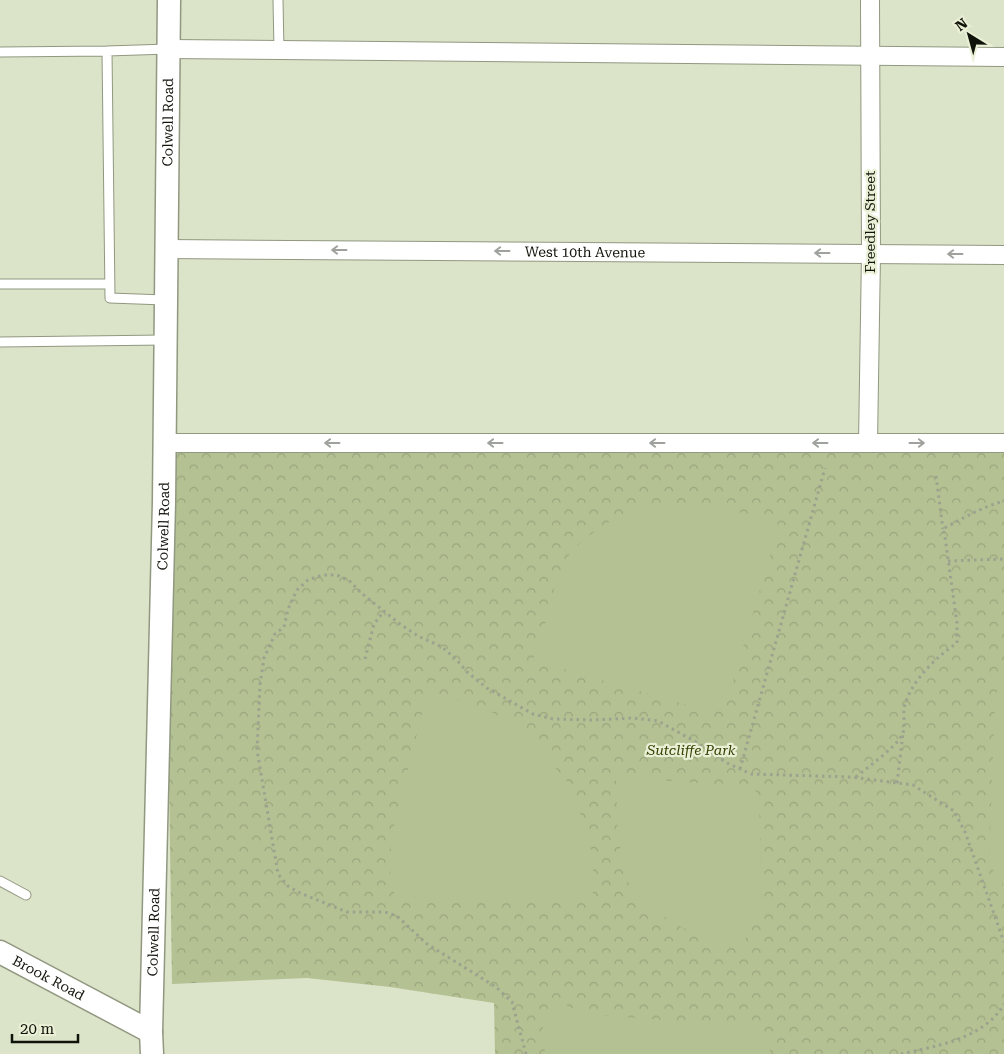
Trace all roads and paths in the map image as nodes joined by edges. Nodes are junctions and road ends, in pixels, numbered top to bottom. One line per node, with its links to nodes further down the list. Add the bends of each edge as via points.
1 (169, 0): 4 (street, Colwell Road)
2 (278, 0): 6 (lane)
3 (870, 0): 8 (street, Freedley Street)
4 (169, 49): 5 (lane); 6 (street); 10 (street, Colwell Road)
5 (107, 50): 7 (lane); 14 (lane)
6 (279, 50): 8 (street)
7 (0, 52)
8 (870, 56): 9 (street); 11 (street, Freedley Street)
9 (1004, 57)
10 (166, 249): 11 (street, West 10th Avenue, one-way to 10); 15 (street, Colwell Road)
11 (870, 254): 12 (street, West 10th Avenue, one-way to 11); 19 (street, Freedley Street)
12 (1004, 255)
13 (0, 284): 14 (lane)
14 (110, 284): 15 (lane, via 110,298)
15 (166, 300): 16 (street, Colwell Road)
16 (165, 340): 17 (lane); 18 (street, Colwell Road)
17 (0, 342)
18 (164, 443): 19 (street, one-way to 18); 38 (street, Colwell Road)
19 (868, 443): 20 (street, one-way to 20)
20 (1004, 443)
21 (826, 468): 30 (path)
22 (936, 476): 24 (path)
23 (1004, 501): 24 (path, via 973,512)
24 (943, 529): 26 (path)
25 (1004, 559): 26 (path)
26 (948, 560): 29 (path, via 957,643 929,666 915,685 904,708)
27 (384, 611): 28 (path, via 374,624); 30 (path, via 418,636 442,648 486,688 533,714 553,718 658,721); 39 (path, via 351,582 337,575 322,575 308,580 297,590 284,627 275,634 264,658 257,750 278,874 294,890 347,912 385,912 397,916 427,944 496,987 512,1002)
28 (365, 659)
29 (903, 733): 31 (path, via 879,759); 32 (path)
30 (740, 769): 31 (path, via 751,774)
31 (855, 777): 32 (path)
32 (898, 783): 35 (path, via 913,785 954,811 965,832)
33 (0, 881): 34 (lane)
34 (26, 895)
35 (1004, 942)
36 (0, 952): 38 (street, Brook Road)
37 (1004, 1004): 40 (path, via 989,1022 960,1039)
38 (152, 1043)
39 (526, 1054)
40 (901, 1054)

